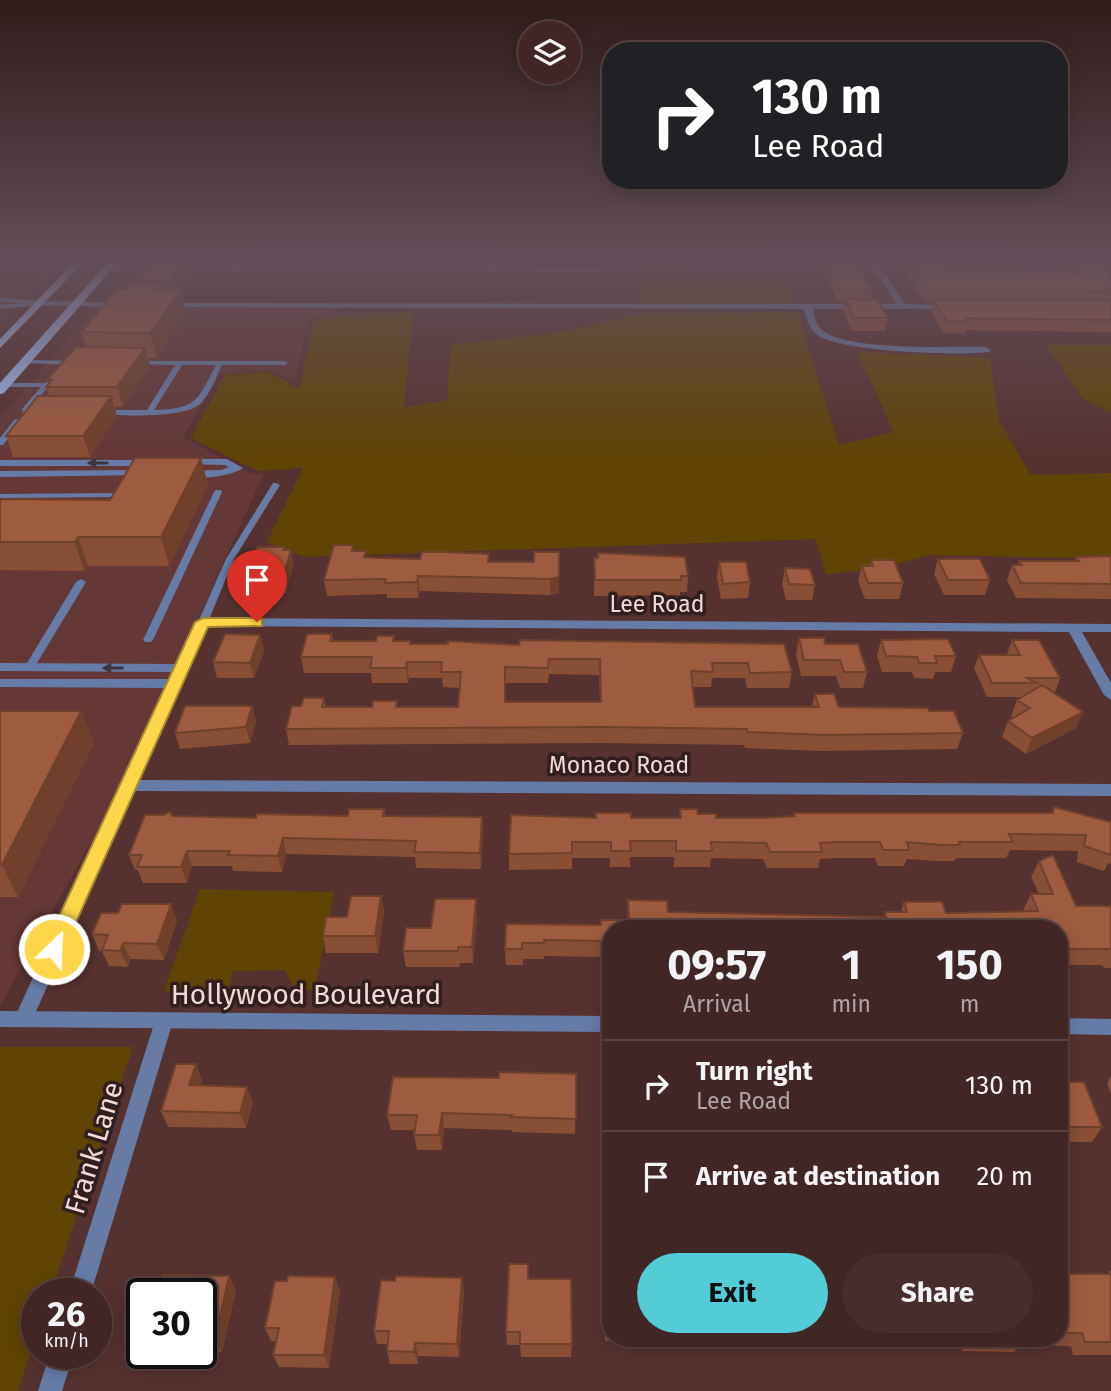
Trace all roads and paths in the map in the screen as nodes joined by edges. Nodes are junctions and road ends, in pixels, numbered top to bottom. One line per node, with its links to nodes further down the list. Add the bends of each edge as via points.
1 (19, 325): 4 (main road)
2 (57, 325): 6 (main road)
3 (814, 325): 5 (street, via 820,334 841,342)
4 (0, 345)
5 (986, 350)
6 (24, 362): 7 (lane); 16 (main road)
7 (65, 363): 8 (lane); 13 (lane)
8 (78, 363)
9 (129, 363): 10 (lane)
10 (180, 363): 11 (lane); 19 (lane)
11 (220, 363): 12 (lane); 19 (lane, via 196,407 186,412)
12 (285, 363)
13 (59, 370)
14 (53, 377): 15 (lane)
15 (47, 385): 16 (lane); 17 (lane, via 26,409)
16 (2, 387)
17 (54, 412)
18 (95, 412): 19 (lane)
19 (149, 412)
20 (18, 421): 21 (lane)
21 (0, 443)
22 (0, 463): 24 (street, one-way to 22, via 160,468)
23 (0, 474): 24 (street)
24 (131, 474): 27 (lane)
25 (276, 485): 31 (lane, via 230,559)
26 (218, 492): 34 (lane)
27 (117, 495): 28 (lane); 29 (lane)
28 (0, 496)
29 (112, 504)
30 (81, 582): 36 (lane)
31 (203, 622): 32 (street, Lee Road); 37 (street)
32 (1073, 627): 33 (street, Lee Road); 40 (street)
33 (1111, 628)
34 (148, 640)
35 (0, 667): 36 (street)
36 (29, 667): 37 (street, one-way to 36)
37 (181, 668): 39 (street)
38 (0, 683): 39 (street)
39 (174, 684): 41 (street)
40 (1111, 695)
41 (127, 785): 42 (street, Monaco Road); 44 (street)
42 (1111, 790)
43 (0, 1019): 44 (street, Hollywood Boulevard)
44 (23, 1019): 45 (street, Hollywood Boulevard)
45 (164, 1021): 46 (street, Hollywood Boulevard); 49 (street, Frank Lane)
46 (602, 1024)
47 (1068, 1026): 48 (street)
48 (1111, 1027)
49 (85, 1278)
50 (57, 1369): 51 (street)
51 (50, 1391)

